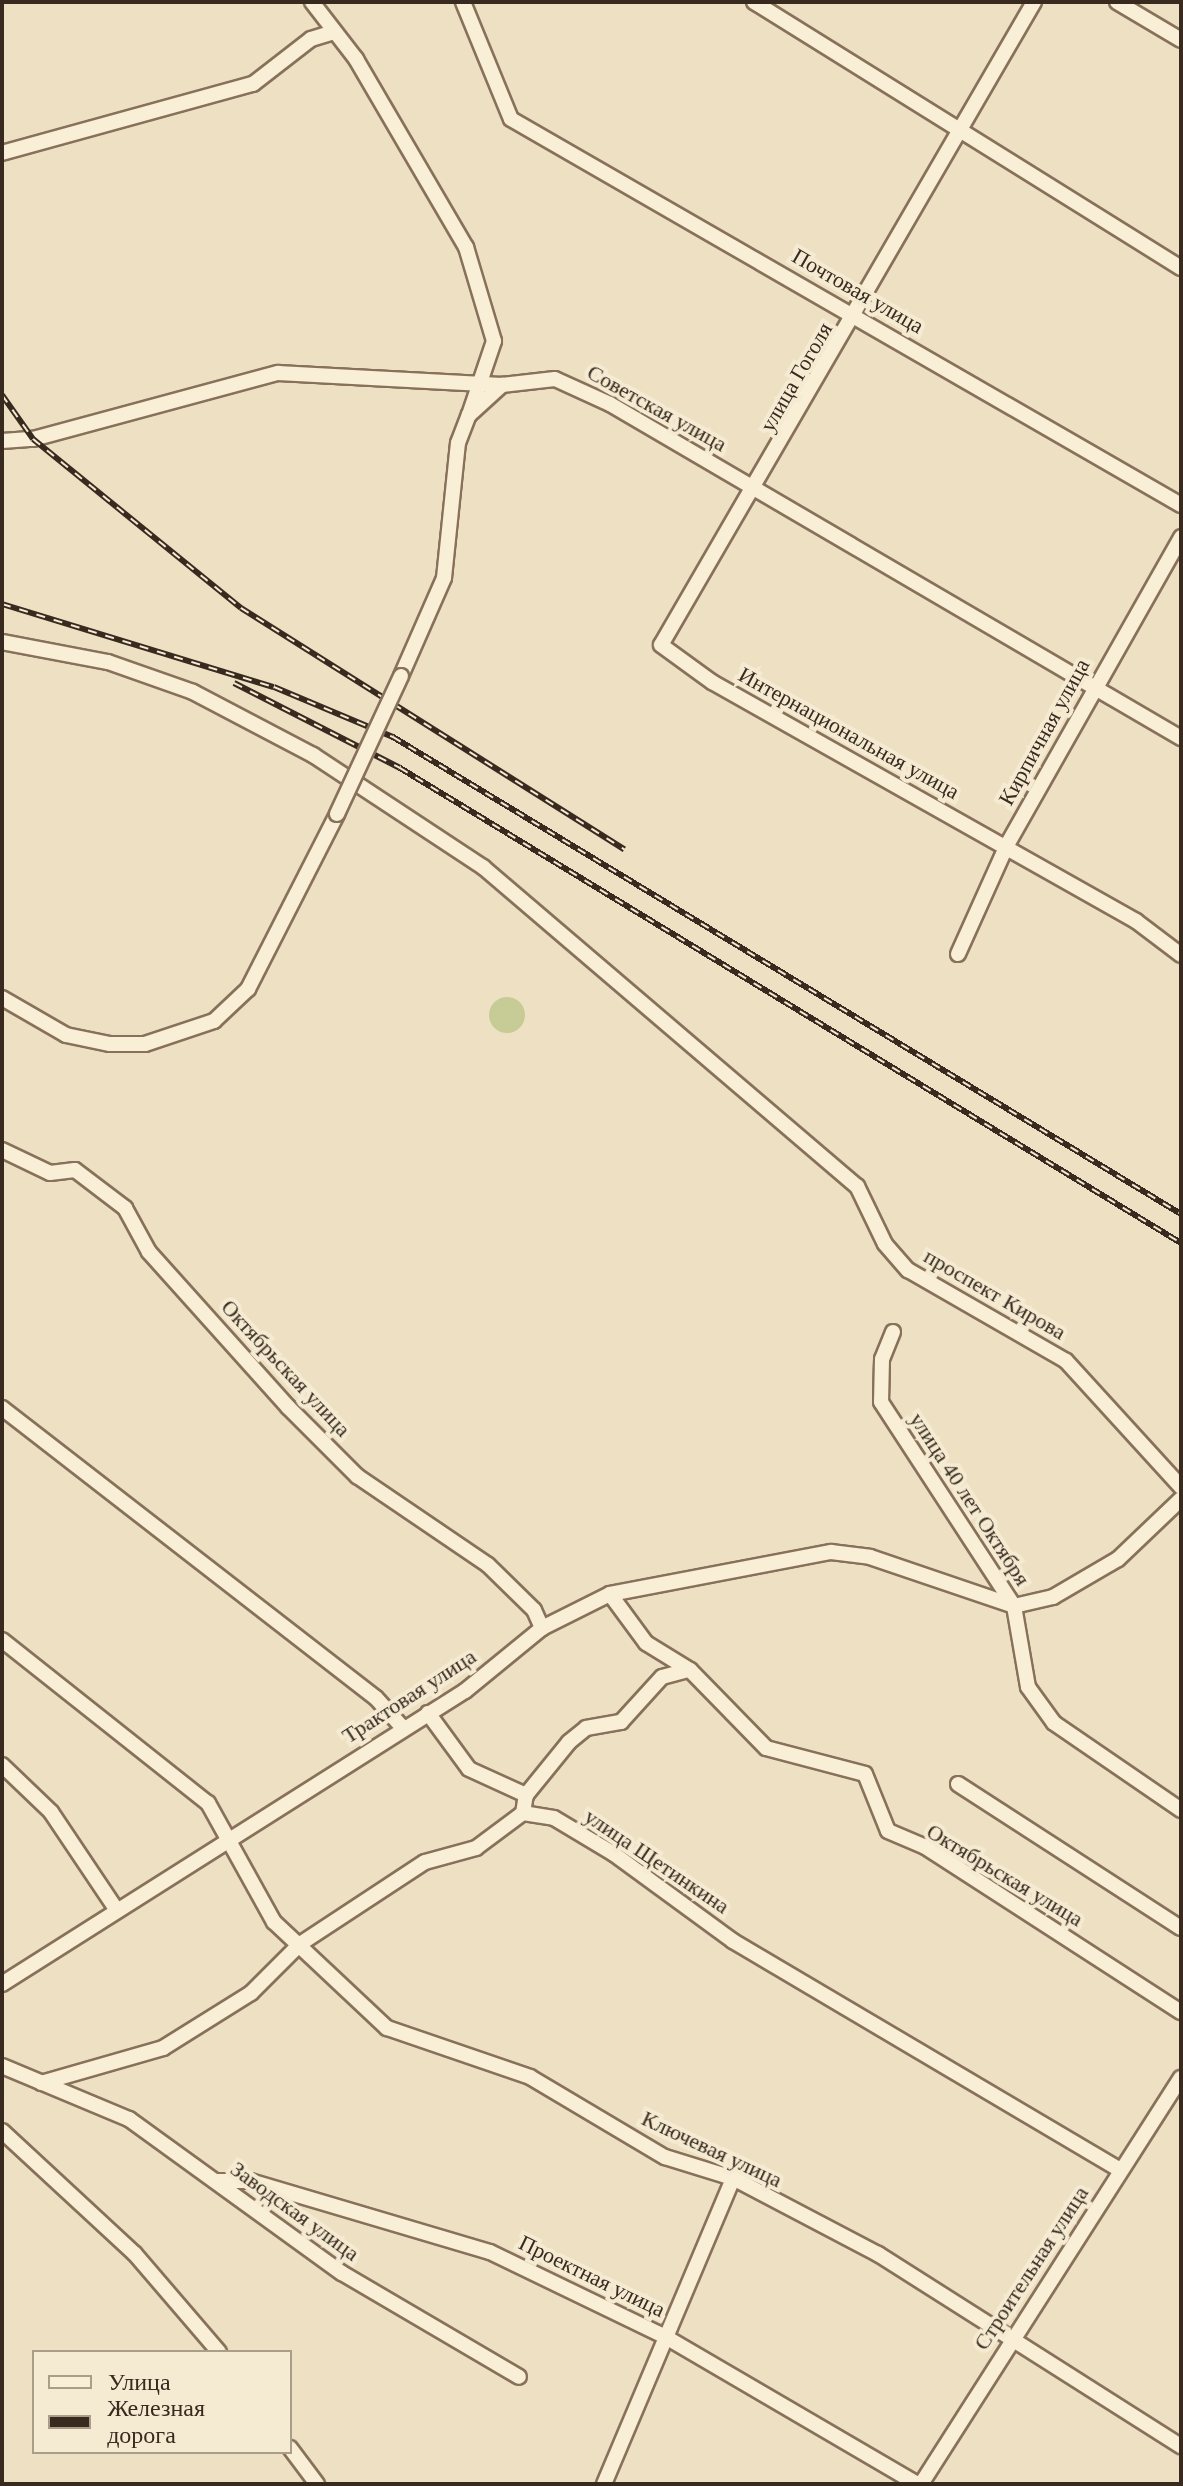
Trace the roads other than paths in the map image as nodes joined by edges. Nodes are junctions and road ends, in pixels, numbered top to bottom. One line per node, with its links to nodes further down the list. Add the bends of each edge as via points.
1 (312, 2): 6 (street)
2 (463, 2): 11 (street, Почтовая улица, via 511,119)
3 (754, 2): 8 (street)
4 (1034, 2): 8 (street, улица Гоголя)
5 (1117, 2): 7 (street)
6 (334, 32): 9 (street, via 311,39 253,84); 12 (street, via 466,247 494,341)
7 (1181, 40)
8 (960, 130): 10 (street); 11 (street, улица Гоголя)
9 (2, 153)
10 (1181, 268)
11 (857, 315): 16 (street, улица Гоголя); 17 (street, Почтовая улица)
12 (475, 383): 13 (street, Советская улица); 14 (street); 15 (street, Советская улица, via 278,373 33,439)
13 (502, 385): 14 (street); 16 (street, Советская улица, via 555,379)
14 (469, 415): 26 (street, bridge, via 458,443 444,578 337,814 248,989 214,1021 145,1044 66,1035)
15 (2, 441)
16 (757, 490): 20 (street, улица Гоголя); 21 (street, Советская улица)
17 (1181, 505)
18 (1181, 537): 21 (street, Кирпичная улица)
19 (2, 642): 30 (street, проспект Кирова, via 108,662 193,692 313,755 483,867 857,1186 885,1244 908,1270 1066,1361)
20 (661, 645): 23 (street, Интернациональная улица, via 712,682)
21 (1093, 686): 22 (street, Советская улица); 23 (street, Кирпичная улица)
22 (1181, 738)
23 (1007, 845): 24 (street, Кирпичная улица); 25 (street, Интернациональная улица)
24 (958, 954)
25 (1181, 955)
26 (2, 998)
27 (2, 1150): 34 (street, Октябрьская улица, via 50,1173 75,1170 125,1208 149,1252 288,1407 357,1476 488,1565 534,1610)
28 (893, 1332): 33 (street, улица 40 лет Октября, via 882,1359 881,1402)
29 (2, 1408): 38 (street, via 376,1698)
30 (1181, 1487)
31 (1181, 1499): 33 (street, via 1118,1559 1053,1597)
32 (610, 1594): 33 (street, Трактовая улица, via 831,1552 870,1557); 34 (street, Трактовая улица); 36 (street, Октябрьская улица, via 646,1643)
33 (1014, 1606): 42 (street, улица 40 лет Октября, via 1028,1687 1054,1723)
34 (542, 1628): 37 (street, Трактовая улица)
35 (2, 1640): 44 (street, Ключевая улица, via 208,1803)
36 (690, 1670): 41 (street, via 662,1677 621,1722 586,1728); 49 (street, Октябрьская улица, via 766,1748 865,1774 888,1831 924,1846)
37 (428, 1713): 38 (street, Трактовая улица); 41 (street, via 469,1769)
38 (403, 1728): 44 (street, Трактовая улица)
39 (2, 1765): 45 (street, via 51,1812)
40 (958, 1784): 46 (street)
41 (526, 1795): 43 (street)
42 (1181, 1810)
43 (523, 1813): 47 (street, via 476,1848 425,1862); 54 (street, улица Щетинкина, via 554,1818 614,1854 733,1941)
44 (223, 1838): 45 (street, Трактовая улица); 47 (street, Ключевая улица, via 274,1922)
45 (116, 1909): 48 (street, Трактовая улица)
46 (1181, 1928)
47 (300, 1944): 52 (street, via 251,1993 163,2048); 55 (street, Ключевая улица, via 387,2028 530,2077 665,2157)
48 (2, 1984)
49 (1181, 2012)
50 (2, 2066): 52 (street, Заводская улица)
51 (1181, 2078): 54 (street, Строительная улица)
52 (41, 2083): 56 (street, Заводская улица, via 129,2119 187,2166)
53 (2, 2131): 59 (street, via 135,2254)
54 (1120, 2170): 58 (street, Строительная улица)
55 (733, 2178): 57 (street); 58 (street, Ключевая улица, via 878,2254)
56 (218, 2181): 57 (street, Проектная улица, via 250,2181 490,2252); 60 (street, Заводская улица, via 342,2273)
57 (664, 2336): 64 (street); 65 (street, Проектная улица)
58 (1012, 2338): 61 (street, Ключевая улица); 65 (street, Строительная улица)
59 (217, 2350)
60 (519, 2377)
61 (1181, 2446)
62 (292, 2451): 63 (street)
63 (317, 2484)
64 (604, 2484)
65 (919, 2484)

